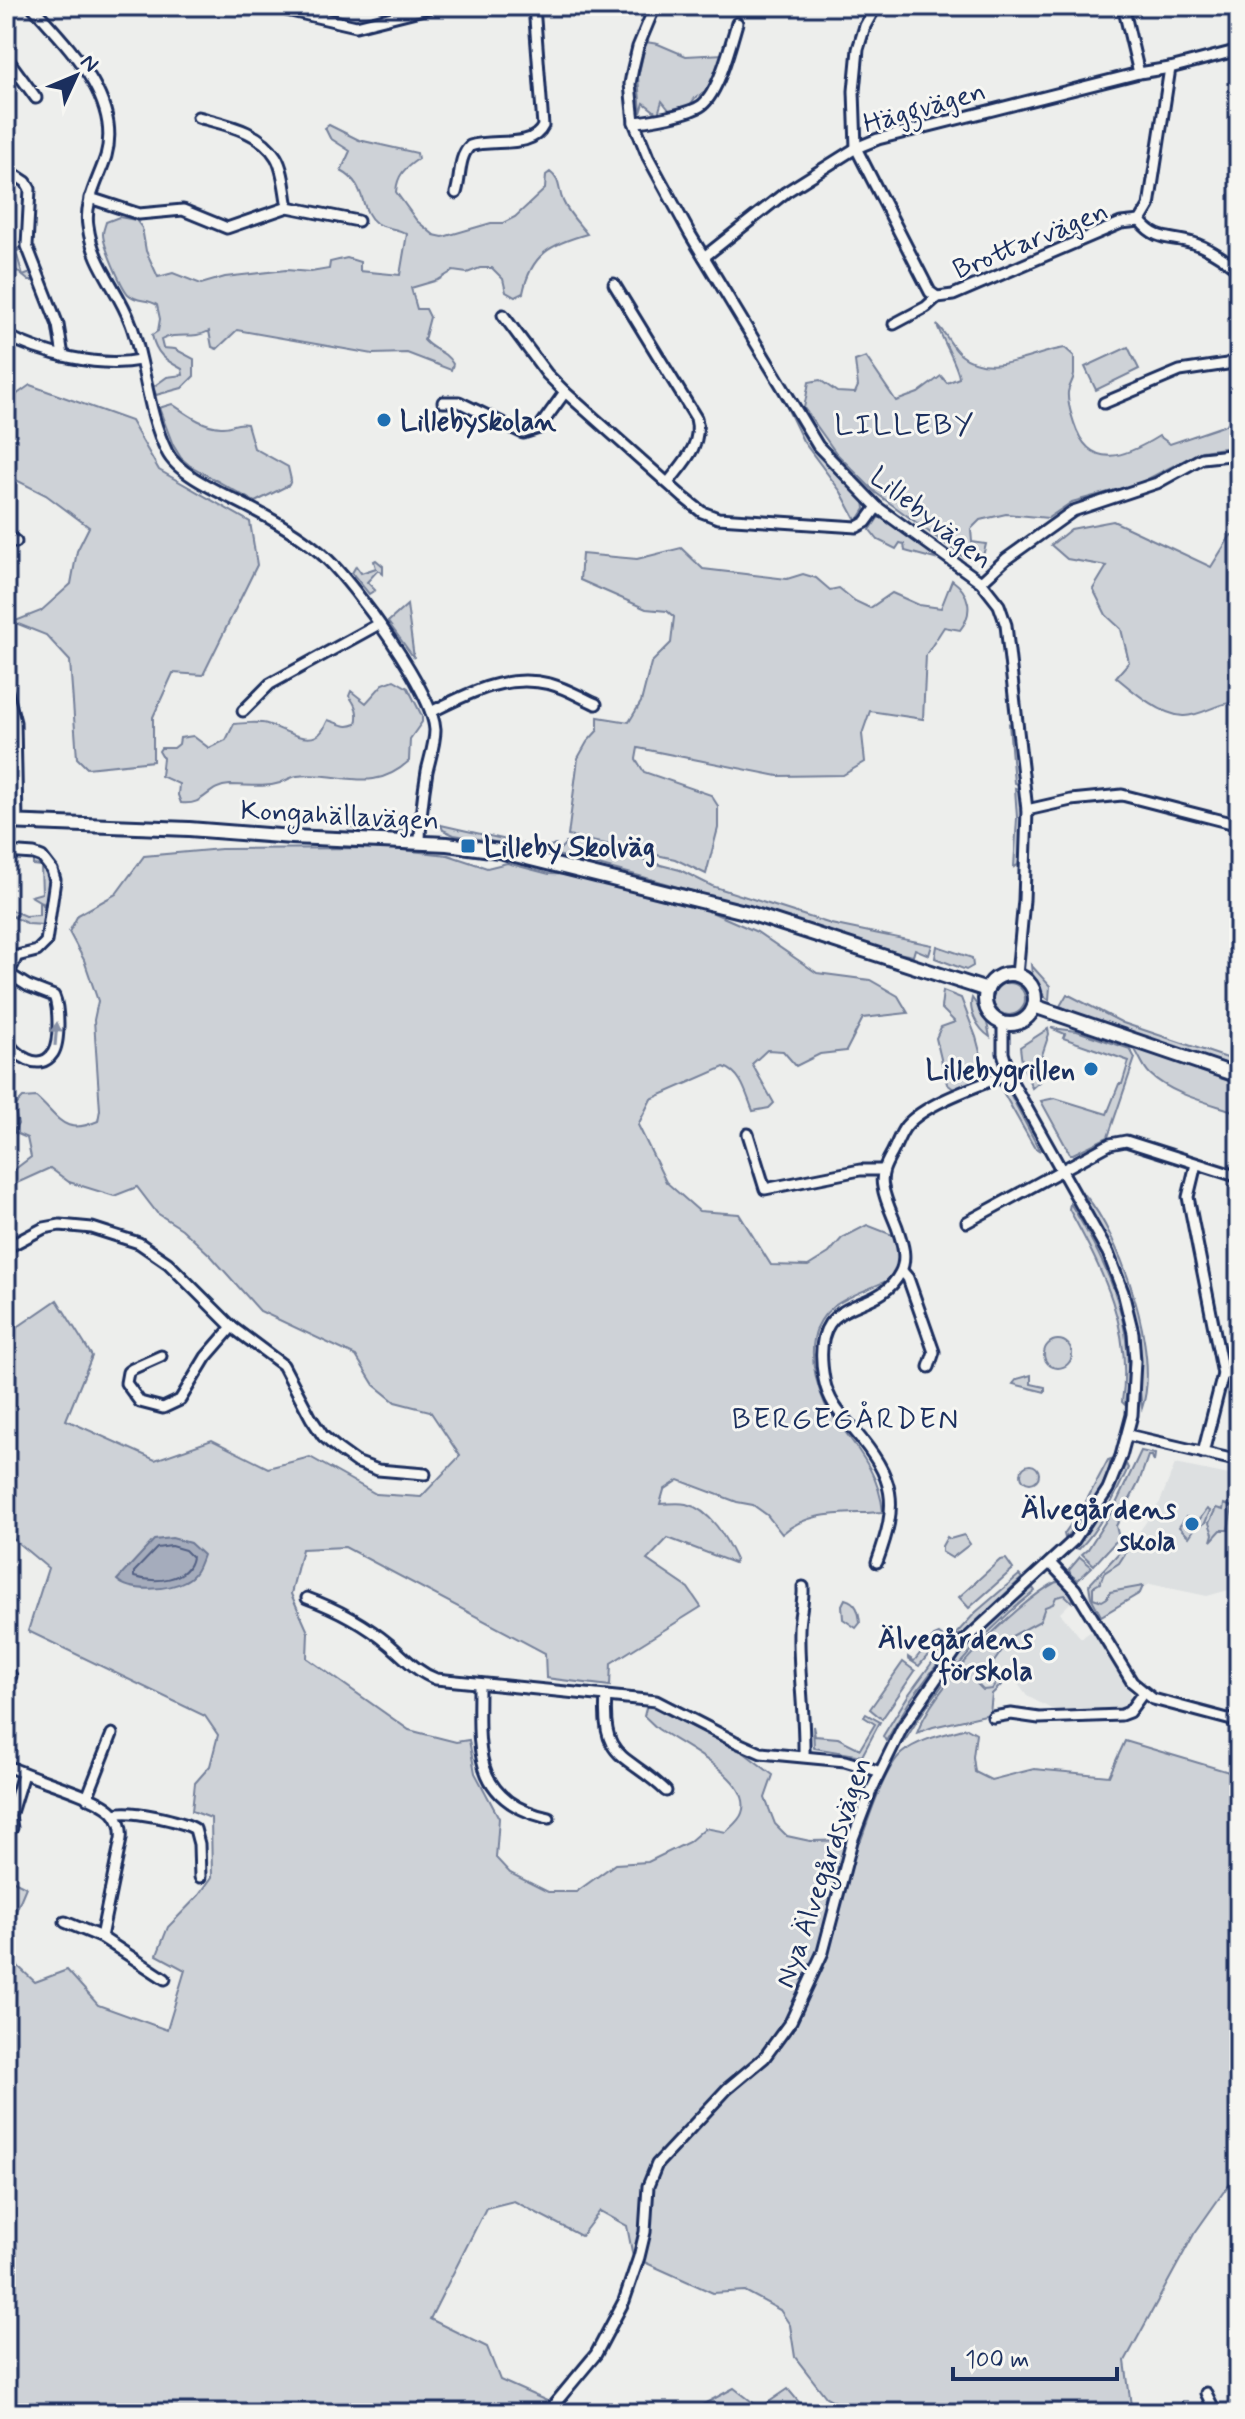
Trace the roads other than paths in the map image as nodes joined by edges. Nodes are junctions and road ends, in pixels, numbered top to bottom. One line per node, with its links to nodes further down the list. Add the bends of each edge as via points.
1 (32, 6): 19 (street, via 83,69 107,118 109,141)
2 (269, 6): 3 (street, via 356,26)
3 (436, 6)
4 (534, 6): 18 (street, via 541,131 531,139 470,146 462,155)
5 (655, 6): 15 (street, Lillebyvägen, via 630,84)
6 (876, 6): 16 (street, via 858,49)
7 (1123, 6): 12 (street)
8 (737, 23): 15 (street, via 704,104)
9 (1239, 50): 11 (street, Häggvägen)
10 (6, 57): 13 (street)
11 (1170, 68): 12 (street, Häggvägen); 22 (street, via 1149,206)
12 (1139, 73): 16 (street, Häggvägen)
13 (36, 98)
14 (198, 117): 20 (street, via 242,129 277,158)
15 (634, 122): 23 (street, Lillebyvägen)
16 (856, 148): 23 (street, Häggvägen, via 786,192); 26 (street, Brottarvägen, via 924,285)
17 (6, 169): 30 (street, via 30,189 27,246 58,325)
18 (456, 193)
19 (90, 198): 20 (street, via 139,214 183,210 227,228); 32 (street, via 87,221 94,256 130,319)
20 (288, 207): 21 (street)
21 (358, 221)
22 (1140, 221): 24 (street, via 1148,231 1194,243); 26 (street, Brottarvägen, via 1121,223 953,295)
23 (704, 257): 38 (street, Lillebyvägen, via 818,446)
24 (1239, 270)
25 (614, 284): 37 (street, via 696,418 696,445)
26 (937, 297): 28 (street, Brottarvägen)
27 (503, 315): 33 (street)
28 (894, 324)
29 (6, 335): 30 (street)
30 (63, 356): 32 (street)
31 (1239, 358): 35 (street, via 1180,371)
32 (140, 360): 42 (street, via 161,437 174,463 273,520 323,556)
33 (565, 392): 34 (street, via 539,428 523,433 459,402); 37 (street)
34 (443, 402)
35 (1104, 403)
36 (1239, 454): 41 (street, via 1202,458 1157,483 1073,511)
37 (668, 483): 38 (street, via 702,512 718,518 857,527)
38 (877, 507): 41 (street, Lillebyvägen)
39 (6, 535): 40 (street)
40 (16, 542)
41 (981, 582): 47 (street, Lillebyvägen, via 999,605 1006,625)
42 (379, 624): 45 (street, via 270,684); 46 (street)
43 (6, 687): 48 (street, via 15,722)
44 (596, 704): 46 (street, via 550,684 500,682)
45 (243, 711)
46 (431, 712): 50 (street, via 435,730)
47 (1027, 810): 49 (street, via 1122,795); 52 (street, Lillebyvägen)
48 (12, 822): 50 (street, Kongahällavägen)
49 (1239, 825)
50 (420, 843): 54 (street, Kongahällavägen, via 499,851 692,898)
51 (6, 852): 53 (street, via 42,857 55,880 46,942 41,949 17,956)
52 (1017, 975): 54 (street, via 999,977); 55 (street, via 1032,987)
53 (7, 977): 57 (street, one-way to 53, via 26,1060 43,1060 55,1050 57,1027 54,996)
54 (987, 990): 56 (street, via 986,1007)
55 (1034, 1006): 56 (street, via 1022,1021); 59 (street)
56 (1003, 1023): 58 (street, Nya Älvegårdsvägen)
57 (6, 1040)
58 (1008, 1074): 62 (street, via 945,1098 907,1125); 63 (street, Nya Älvegårdsvägen)
59 (1239, 1076)
60 (748, 1134): 62 (street, via 765,1189)
61 (1196, 1164): 63 (street, via 1126,1141); 64 (street); 71 (street, via 1188,1197)
62 (883, 1170): 67 (street, via 883,1186 903,1244)
63 (1061, 1171): 65 (street); 73 (street, Nya Älvegårdsvägen, via 1108,1253 1129,1312 1135,1361)
64 (1239, 1177)
65 (967, 1222)
66 (6, 1248): 68 (street, via 60,1225 92,1228 139,1243 168,1263)
67 (902, 1271): 70 (street, via 934,1352); 77 (street, via 883,1291 831,1320 821,1352 827,1394 890,1487 892,1513)
68 (232, 1327): 69 (street, via 180,1400 163,1408 140,1402 126,1383 128,1372); 76 (street, via 283,1365 311,1418 338,1449 378,1470)
69 (161, 1356)
70 (929, 1367)
71 (1223, 1374): 72 (street); 74 (street)
72 (1239, 1375)
73 (1128, 1435): 74 (street); 78 (street, Nya Älvegårdsvägen, via 1102,1498 1074,1540)
74 (1203, 1453): 75 (street)
75 (1239, 1461)
76 (425, 1474)
77 (877, 1562)
78 (1050, 1563): 82 (street, via 1075,1589); 89 (street, Nya Älvegårdsvägen, via 959,1646)
79 (803, 1587): 87 (street, via 799,1627)
80 (307, 1598): 81 (street, via 350,1617 423,1674)
81 (479, 1684): 83 (street); 94 (street, via 479,1756 488,1778 499,1793 529,1814)
82 (1143, 1693): 84 (street, via 1121,1715); 85 (street)
83 (606, 1696): 87 (street, via 656,1701 761,1753); 91 (street, via 605,1727 613,1748)
84 (993, 1717)
85 (1239, 1722)
86 (112, 1734): 92 (street)
87 (804, 1756): 89 (street)
88 (6, 1765): 90 (street)
89 (878, 1771): 101 (street, Nya Älvegårdsvägen, via 852,1841 823,1952 791,2021 764,2058 727,2089 657,2164 648,2186 639,2257 624,2301 596,2354)
90 (23, 1774): 92 (street); 95 (street, via 10,1816)
91 (666, 1791)
92 (87, 1798): 93 (street)
93 (115, 1814): 96 (street, via 195,1829); 98 (street, via 121,1839)
94 (549, 1818)
95 (12, 1828)
96 (200, 1877)
97 (65, 1922): 98 (street)
98 (101, 1937): 99 (street)
99 (165, 1979)
100 (1206, 2393): 102 (street)
101 (547, 2413)
102 (1216, 2413)

